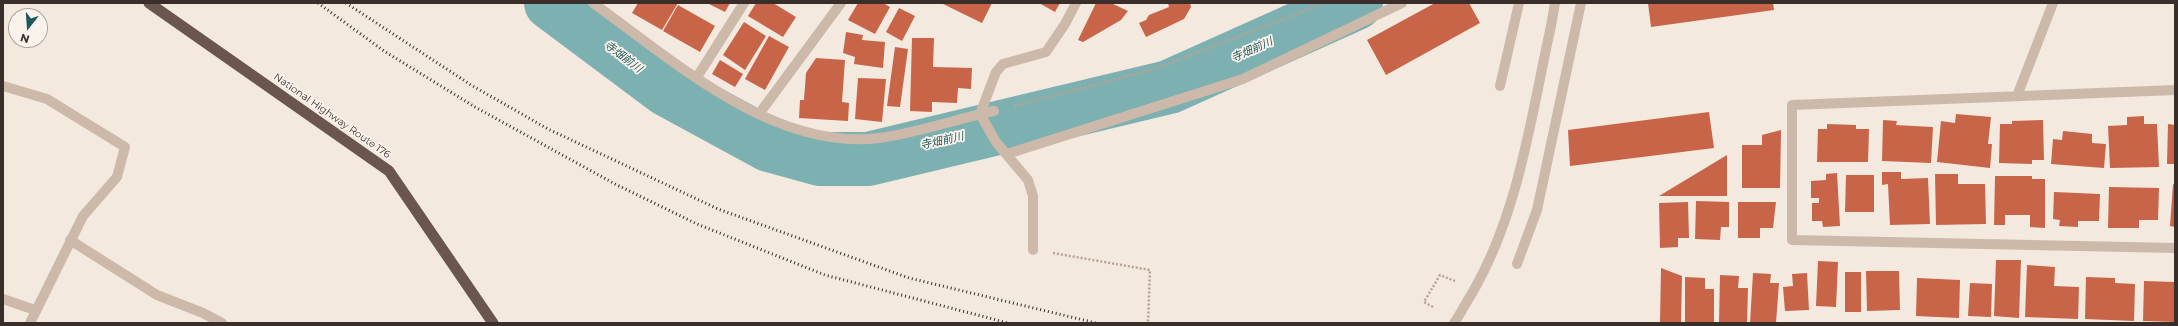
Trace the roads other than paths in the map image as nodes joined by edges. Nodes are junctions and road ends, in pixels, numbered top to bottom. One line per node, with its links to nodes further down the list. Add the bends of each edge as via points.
1 (149, 3): 28 (highway, National Highway Route 176, via 389,171)
2 (593, 3): 11 (street)
3 (744, 3): 11 (street)
4 (841, 3): 17 (street)
5 (1076, 3): 18 (street, via 1046,52 1003,64 996,72)
6 (1402, 3): 19 (street, via 1243,79)
7 (1519, 3): 13 (street)
8 (1555, 3): 29 (street, bridge, via 1517,181 1504,226 1484,272)
9 (1581, 3): 23 (street, via 1537,210)
10 (2053, 3): 15 (street)
11 (697, 77): 17 (street)
12 (3, 86): 20 (street, via 47,99 125,147 117,177 83,216)
13 (1500, 86)
14 (2175, 90): 15 (street)
15 (2017, 96): 21 (street, via 1792,105 1792,240)
16 (994, 111): 18 (street)
17 (759, 114): 18 (street, via 791,128 831,138 879,138)
18 (981, 116): 19 (street, via 996,142)
19 (1007, 154): 22 (street, via 1028,180 1033,196)
20 (70, 240): 25 (street); 27 (street, via 157,295 204,313)
21 (2175, 248)
22 (1033, 250)
23 (1517, 264)
24 (3, 299): 25 (street)
25 (35, 310): 26 (street)
26 (30, 323)
27 (222, 323)
28 (493, 323)
29 (1454, 323)

